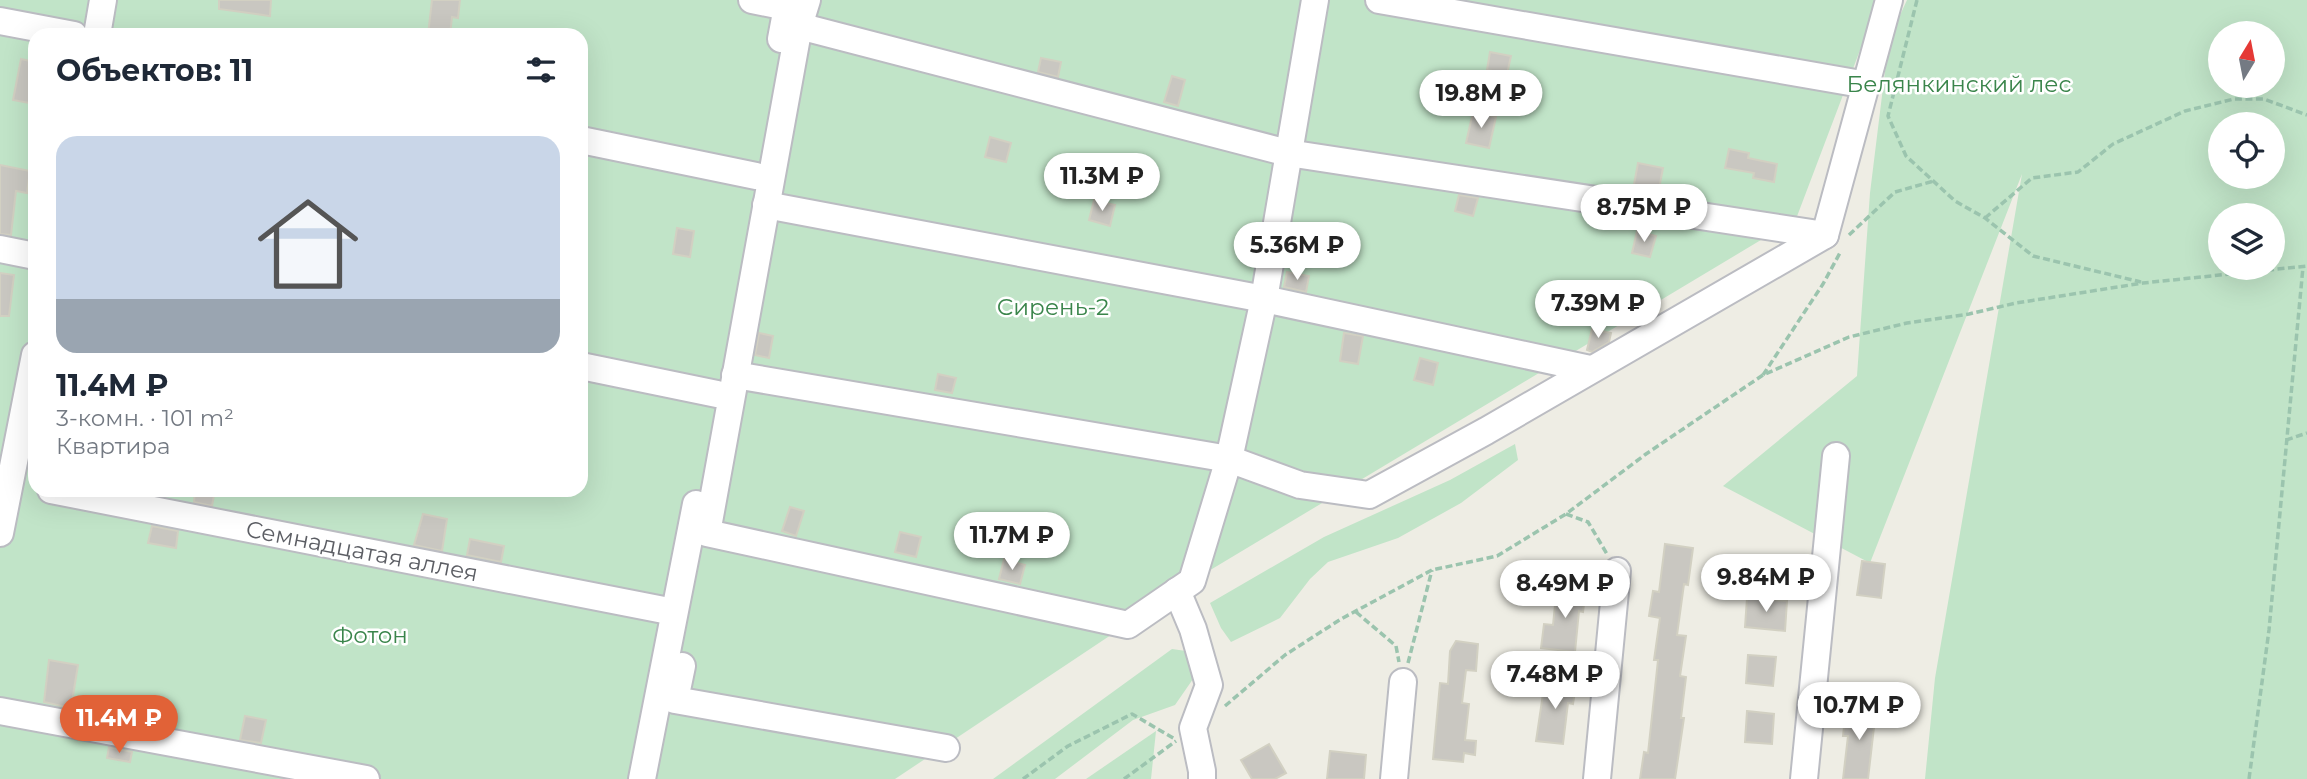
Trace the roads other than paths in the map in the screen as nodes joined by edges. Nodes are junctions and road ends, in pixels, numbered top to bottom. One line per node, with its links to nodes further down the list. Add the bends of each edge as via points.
1 (103, 0): 9 (street)
2 (752, 0): 6 (street)
3 (1315, 0): 12 (street)
4 (1379, 0): 10 (street)
5 (1889, 0): 10 (street)
6 (797, 11): 12 (street); 13 (street); 14 (street)
7 (0, 21): 8 (street)
8 (37, 28)
9 (98, 28)
10 (1867, 85): 15 (street)
11 (588, 141): 13 (street)
12 (1288, 153): 15 (street); 18 (street)
13 (756, 176): 21 (street)
14 (766, 205): 18 (street); 21 (street)
15 (1825, 235): 20 (street)
16 (0, 249): 17 (street)
17 (28, 255)
18 (1264, 299): 20 (street); 24 (street)
19 (588, 367): 21 (street)
20 (1590, 369): 24 (street, via 1369,495 1300,485)
21 (726, 384): 24 (street); 28 (street); 31 (street)
22 (28, 400): 25 (street)
23 (1836, 456): 40 (street)
24 (1229, 459): 30 (street, via 1192,581)
25 (15, 483): 27 (street)
26 (87, 497): 31 (street, Семнадцатая аллея)
27 (0, 533)
28 (707, 533): 30 (street, via 1128,625); 34 (street, via 675,700)
29 (1617, 570): 39 (street)
30 (1177, 591): 37 (street, via 1209,685 1185,734)
31 (674, 612): 36 (street)
32 (1402, 682): 38 (street)
33 (0, 712): 35 (street)
34 (946, 748)
35 (366, 779)
36 (642, 779)
37 (1202, 779)
38 (1394, 779)
39 (1597, 779)
40 (1804, 779)

